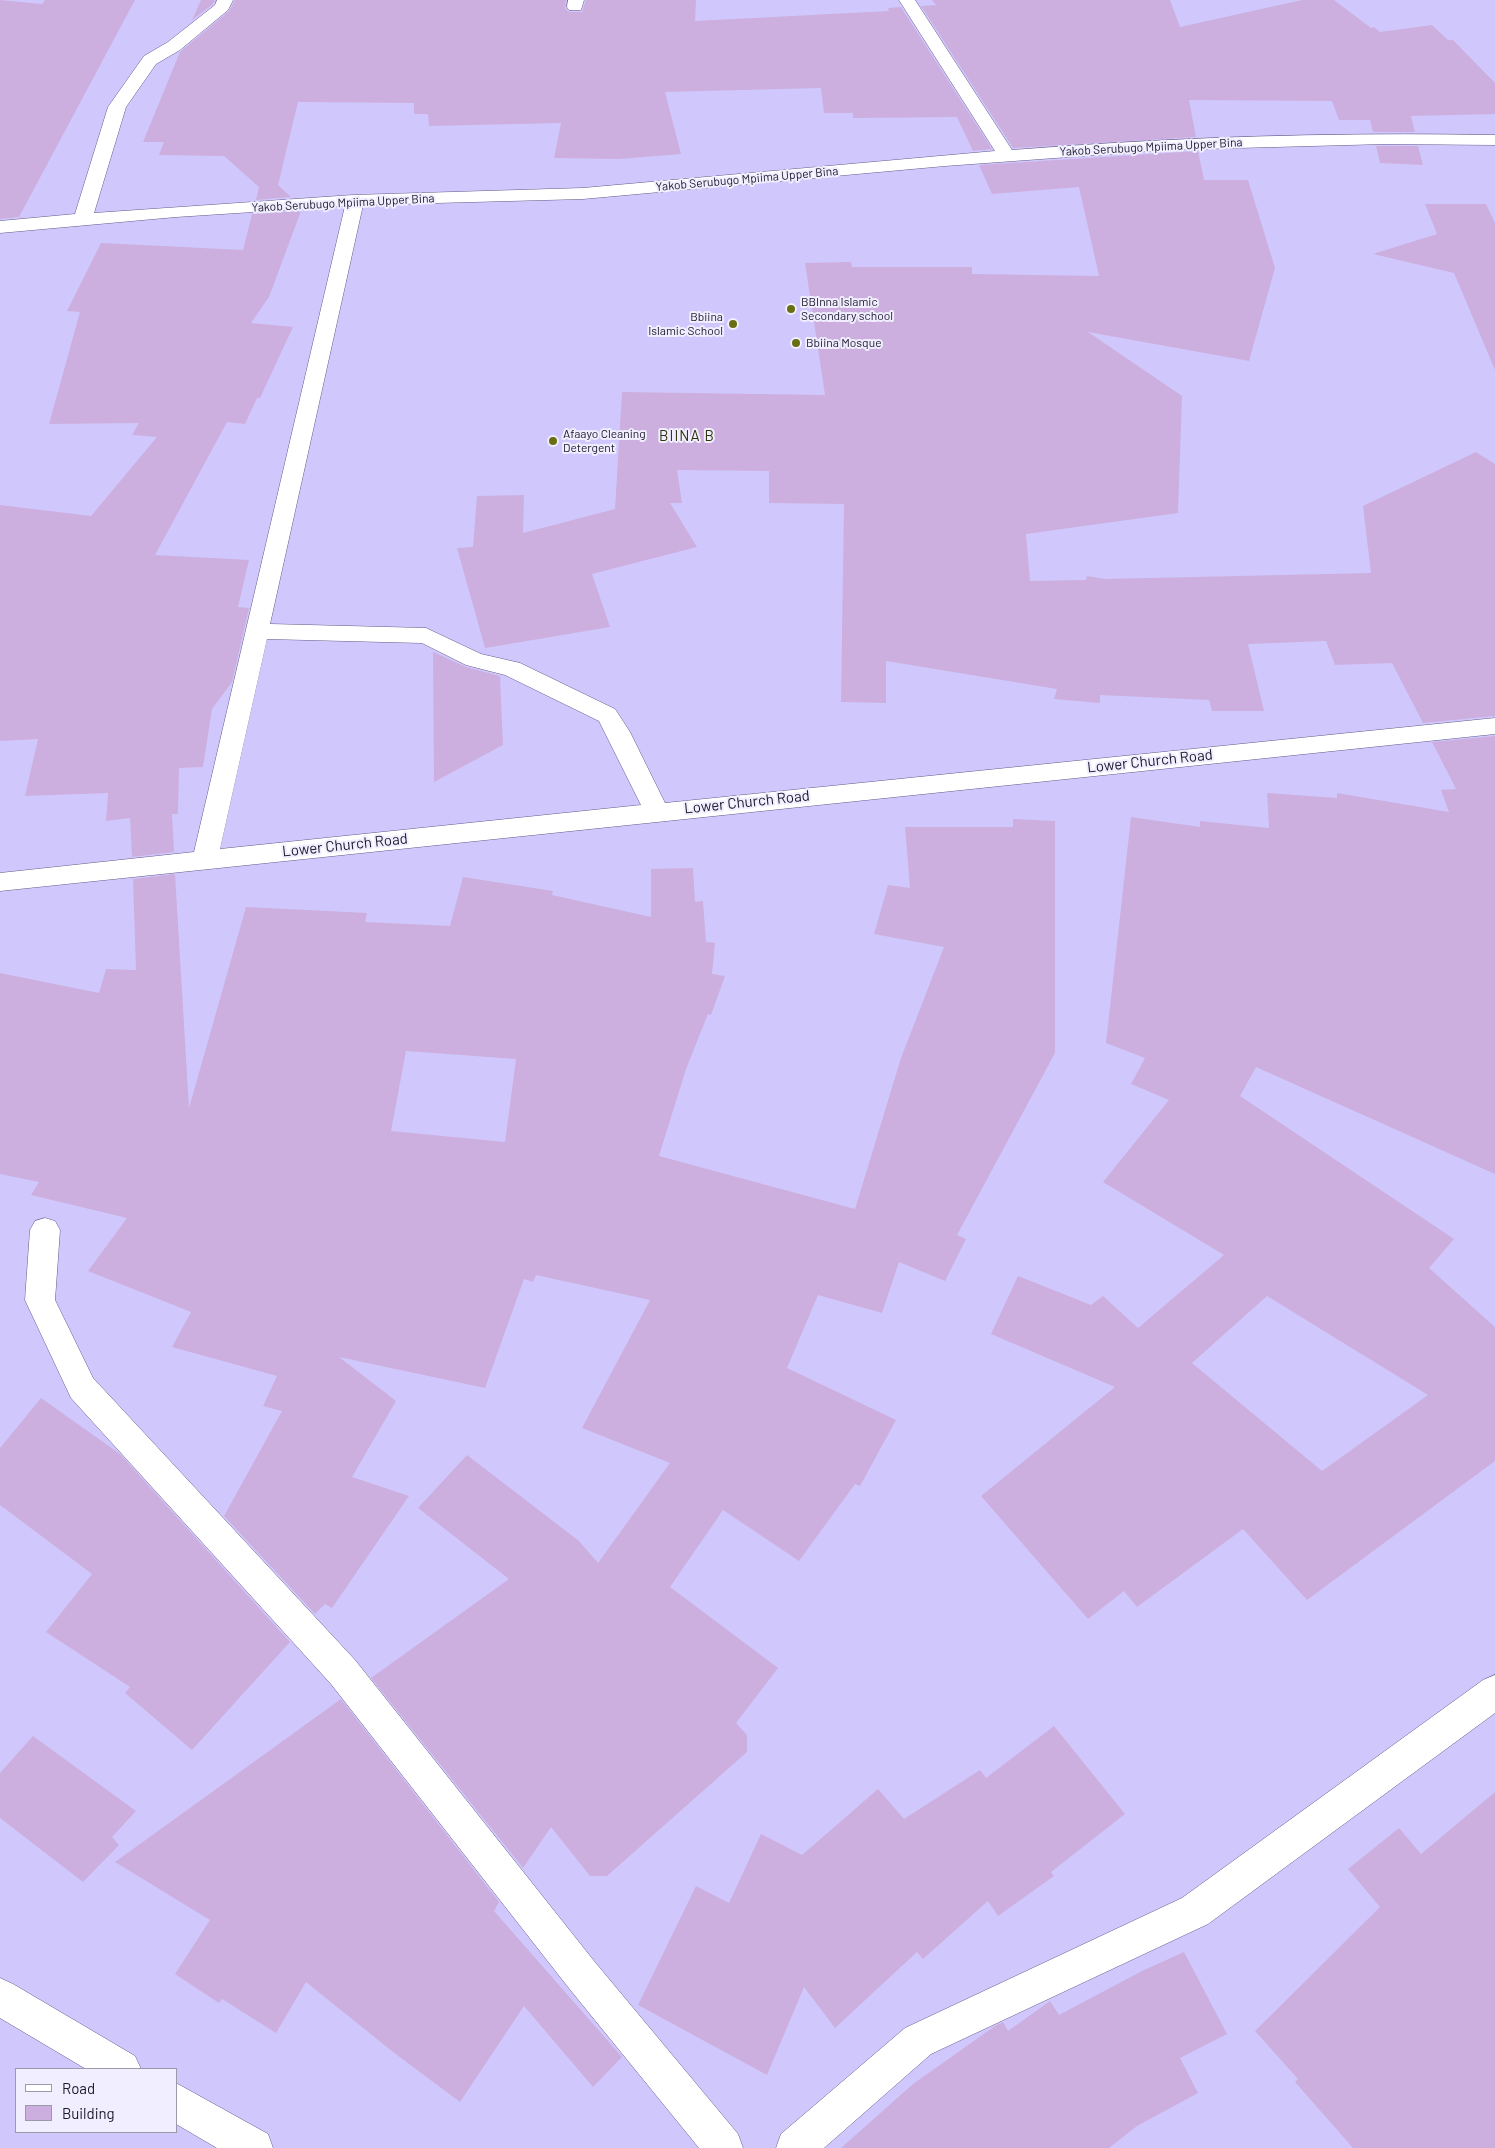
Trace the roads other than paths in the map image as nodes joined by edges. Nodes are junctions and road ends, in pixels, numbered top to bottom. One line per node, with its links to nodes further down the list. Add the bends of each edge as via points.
1 (225, 0): 6 (street, via 222,7 174,46 150,60 117,107)
2 (907, 0): 4 (street)
3 (1495, 140): 4 (street, Yakob Serubugo Mpiima Upper Bina, via 1340,138 1187,143)
4 (1007, 156): 5 (street, Yakob Serubugo Mpiima Upper Bina, via 615,191 526,197)
5 (355, 200): 6 (street, Yakob Serubugo Mpiima Upper Bina); 8 (street)
6 (83, 218): 7 (street, Yakob Serubugo Mpiima Upper Bina)
7 (0, 226)
8 (257, 631): 10 (street, via 426,636 474,660 512,669 607,715); 11 (street)
9 (1495, 726): 10 (street, Lower Church Road)
10 (657, 812): 11 (street, Lower Church Road)
11 (205, 860): 12 (street, Lower Church Road)
12 (0, 882)
13 (45, 1230): 19 (street, via 40,1300 82,1388 343,1672)
14 (1495, 1692): 20 (street, via 1195,1911 918,2041)
15 (0, 1997): 16 (street)
16 (120, 2068)
17 (178, 2103): 18 (street)
18 (254, 2148)
19 (724, 2148)
20 (796, 2148)

